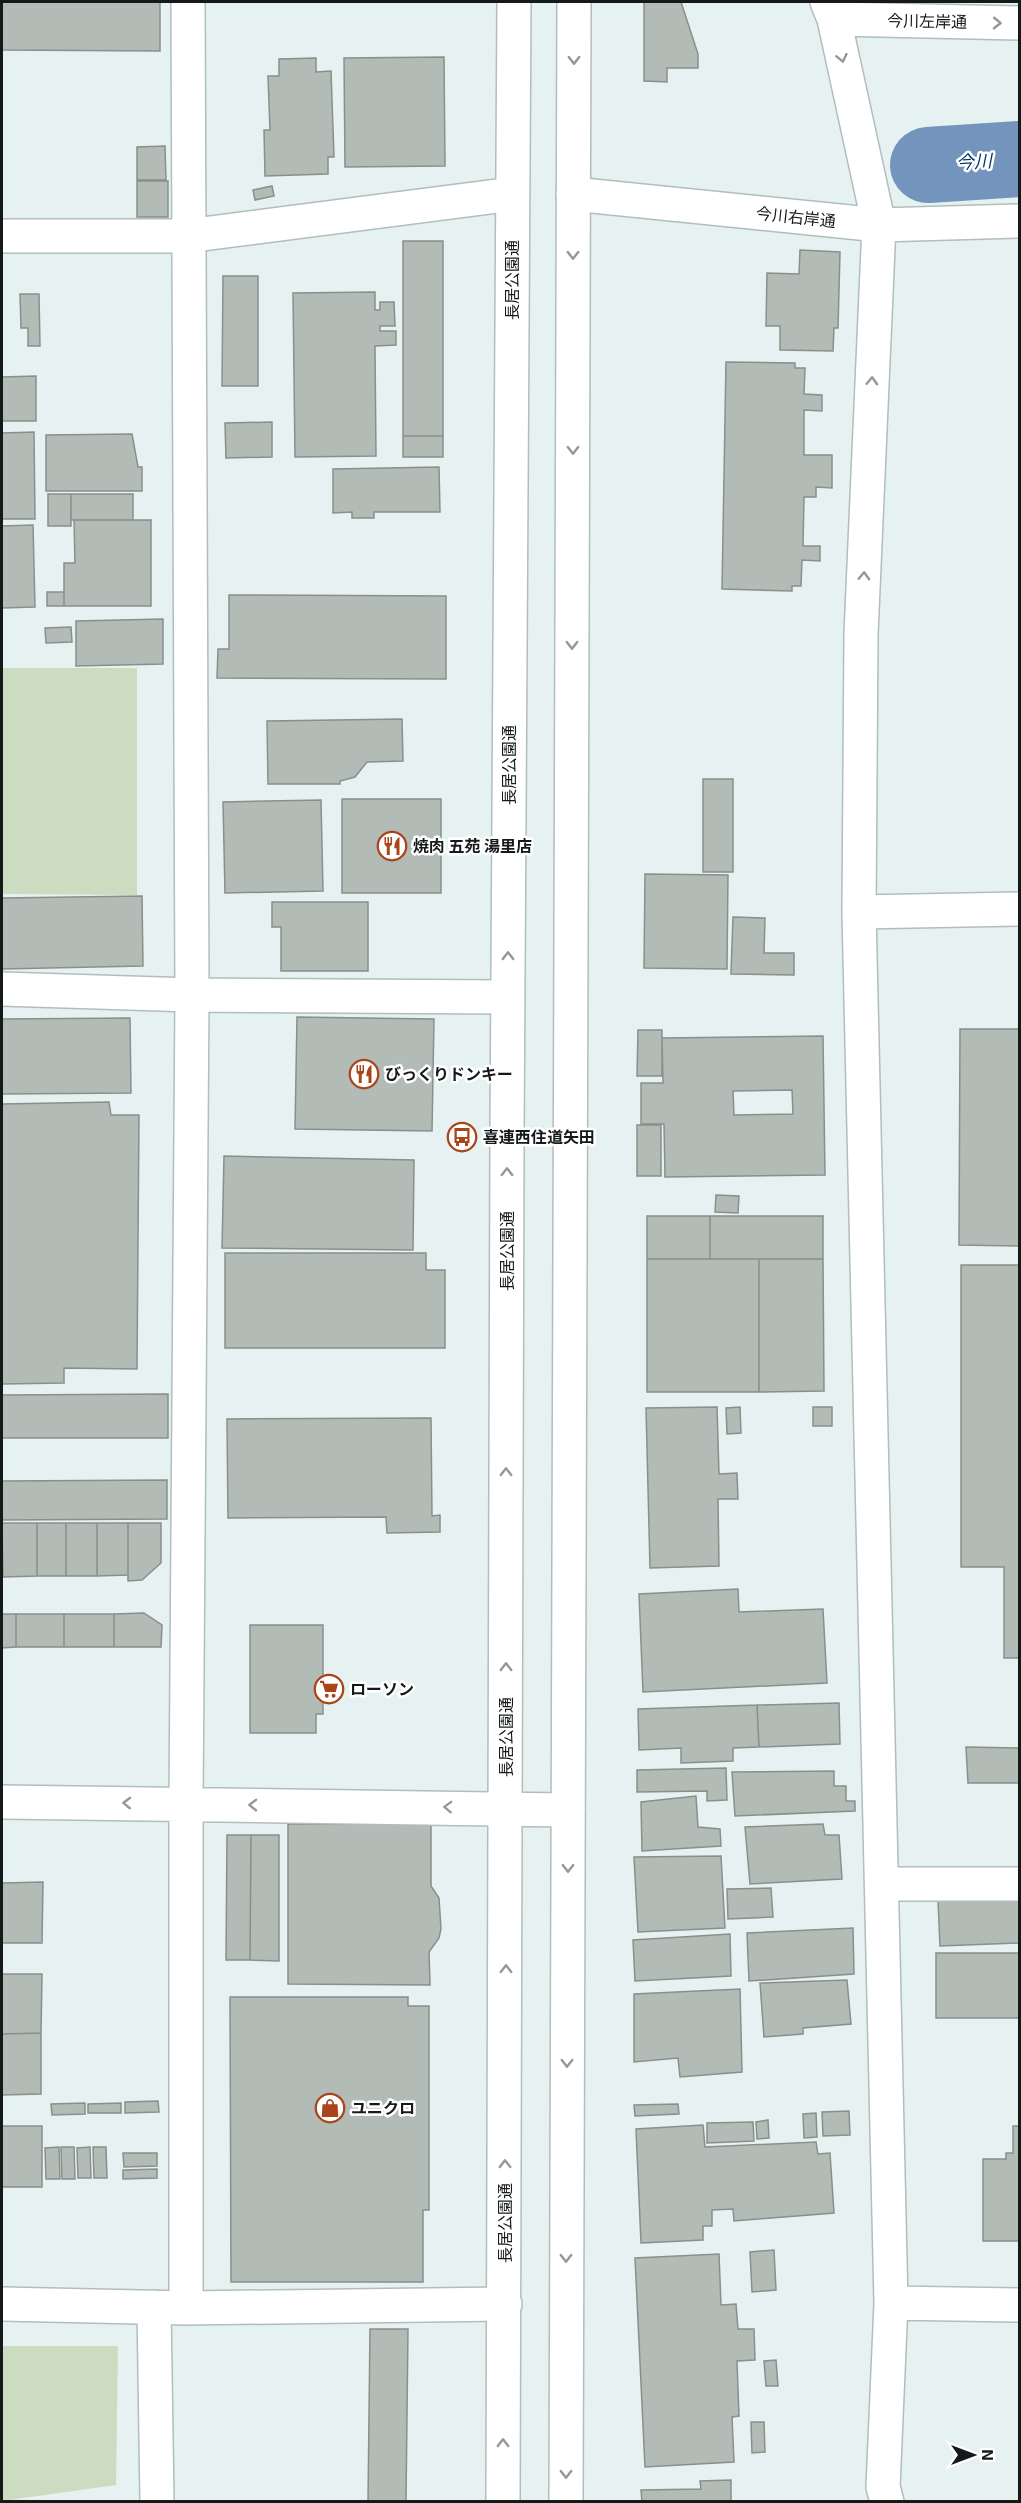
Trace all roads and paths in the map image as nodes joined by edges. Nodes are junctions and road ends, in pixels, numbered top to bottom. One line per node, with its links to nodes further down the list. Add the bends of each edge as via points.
1 (188, 2): 11 (main road)
2 (514, 2): 6 (main road, 長居公園通)
3 (574, 2): 7 (main road, one-way to 7)
4 (831, 10): 5 (main road, 今川左岸通, one-way to 5); 9 (main road, one-way to 9)
5 (1020, 23)
6 (512, 194): 11 (main road); 16 (main road, 長居公園通, one-way to 6)
7 (573, 194): 9 (main road, 今川右岸通); 20 (main road, one-way to 20)
8 (1020, 221): 9 (main road, 今川右岸通)
9 (879, 225): 13 (main road, one-way to 9, via 861,634)
10 (2, 236): 11 (main road)
11 (187, 237): 15 (main road)
12 (1020, 909): 13 (main road)
13 (859, 912): 21 (main road)
14 (2, 989): 15 (main road)
15 (192, 995): 16 (main road); 18 (main road)
16 (507, 997): 19 (main road, 長居公園通, one-way to 16)
17 (2, 1802): 18 (main road, one-way to 17)
18 (186, 1804): 19 (main road, one-way to 18); 27 (main road)
19 (506, 1810): 20 (main road); 25 (main road, 長居公園通, one-way to 19)
20 (568, 1810): 30 (main road, one-way to 30)
21 (882, 1884): 22 (main road); 23 (main road)
22 (1020, 1884)
23 (891, 2303): 26 (main road); 31 (main road, via 883,2487)
24 (2, 2304): 27 (main road)
25 (505, 2304): 27 (main road); 29 (main road, 長居公園通, one-way to 25)
26 (1020, 2305)
27 (170, 2308): 28 (main road)
28 (157, 2502)
29 (503, 2502)
30 (566, 2502)
31 (887, 2502)

